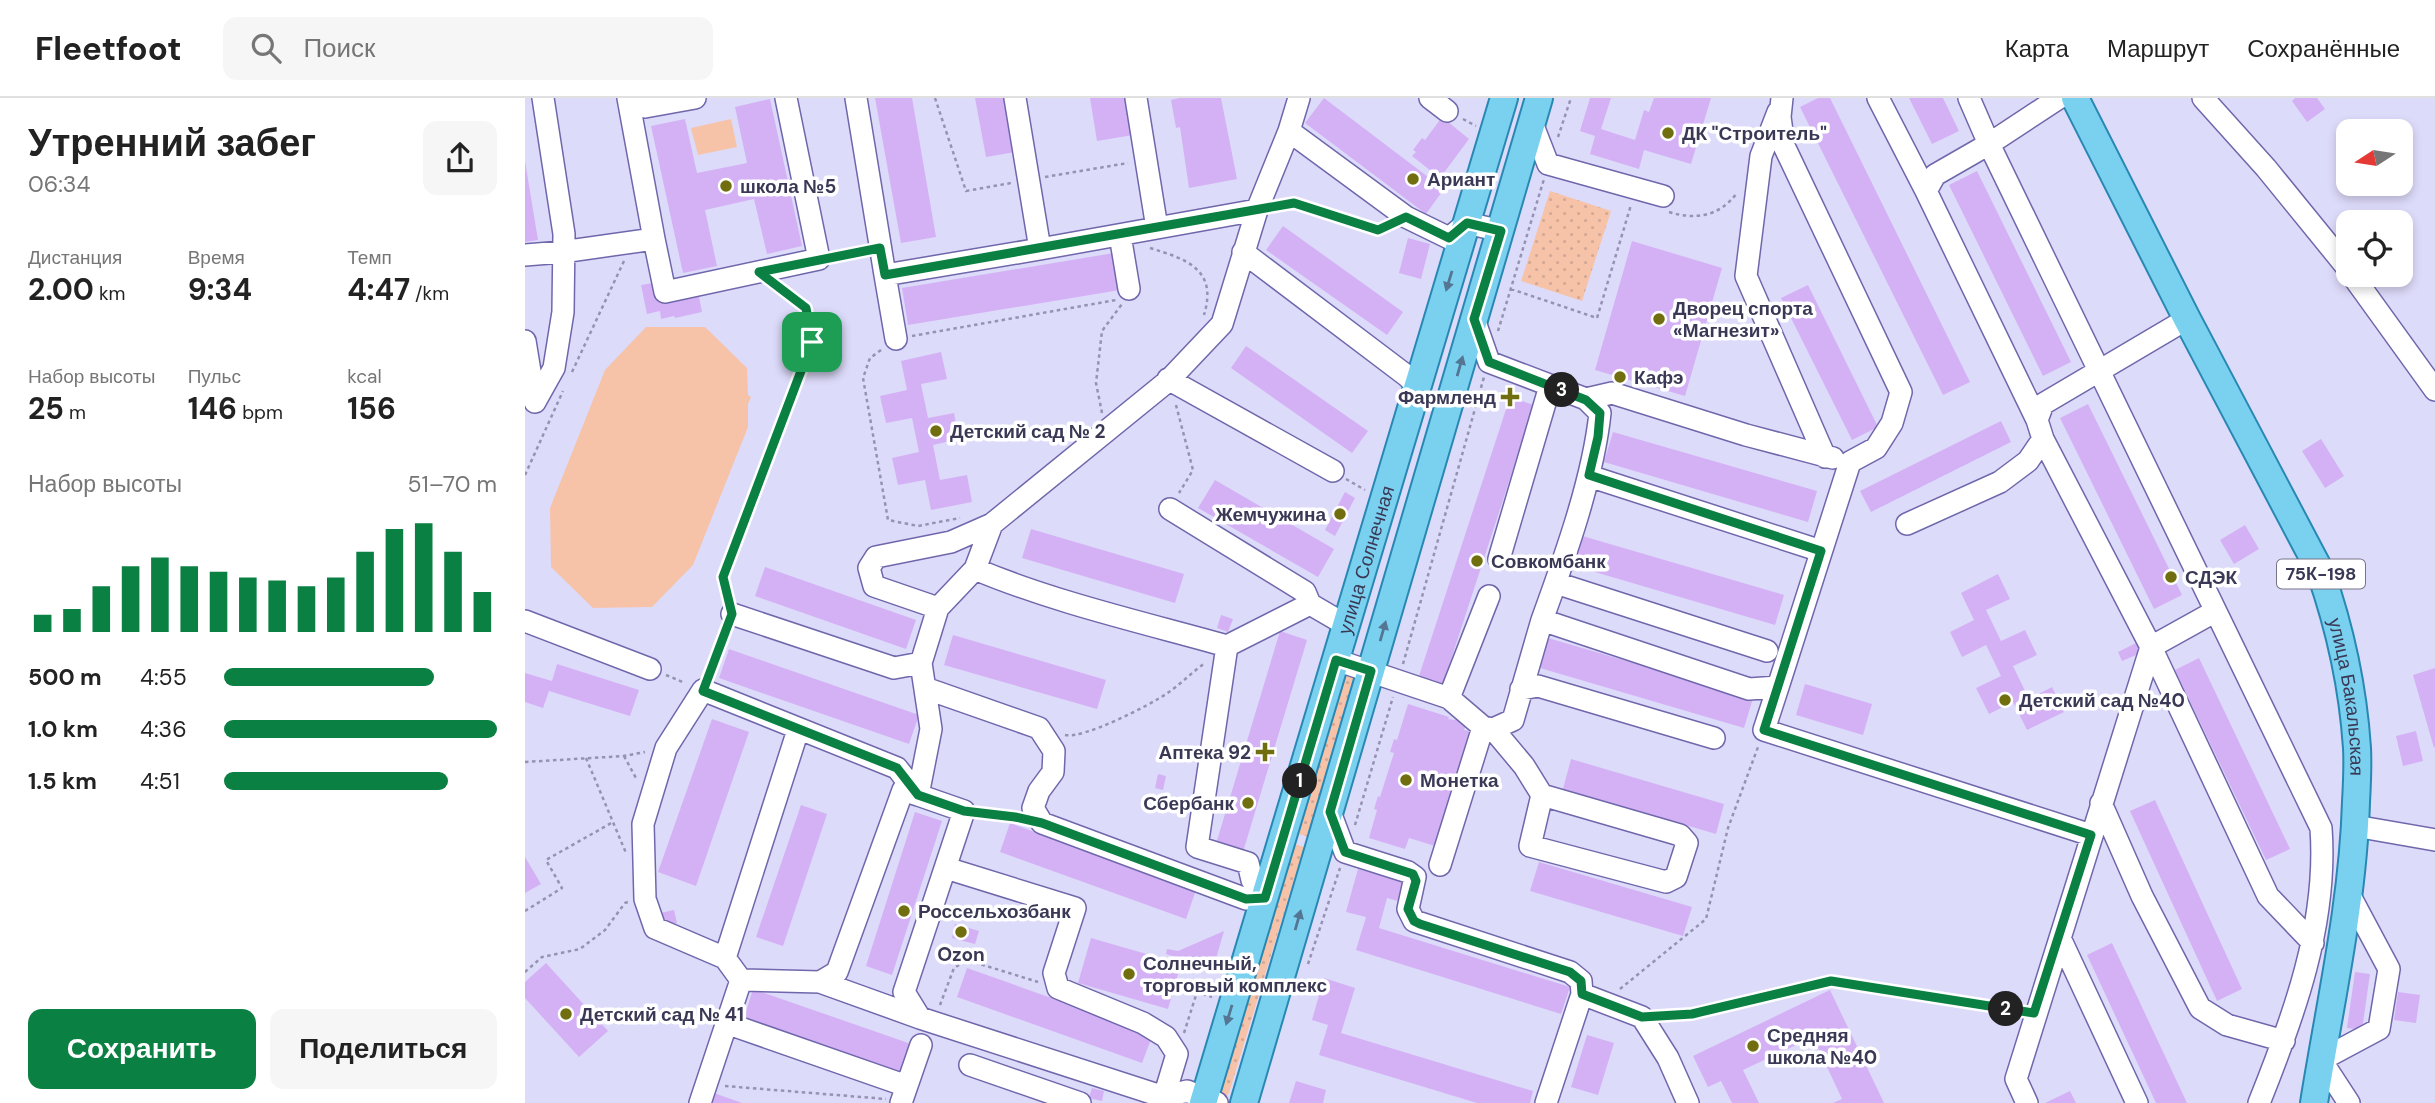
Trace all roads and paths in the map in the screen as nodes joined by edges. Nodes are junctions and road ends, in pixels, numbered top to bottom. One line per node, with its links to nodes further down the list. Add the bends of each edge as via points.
1 (543, 98): 40 (street, via 564,234)
2 (628, 98): 36 (street)
3 (636, 98): 4 (street, via 645,107)
4 (695, 98)
5 (786, 98): 44 (street)
6 (856, 98): 38 (street)
7 (935, 98): 24 (path, via 966,191)
8 (1015, 98): 24 (street)
9 (1136, 98): 33 (street)
10 (1299, 98): 21 (street)
11 (1504, 98): 32 (main road, улица Солнечная)
12 (1878, 98): 26 (street)
13 (1969, 98): 22 (street)
14 (2059, 98): 22 (street)
15 (2075, 98): 51 (main road, улица Бакальская / 75К-198)
16 (2203, 98): 43 (street)
17 (1781, 102): 66 (street, via 1761,156 1747,276); 69 (street, via 1784,146 1901,392 1892,424 1876,448)
18 (1438, 104): 20 (path)
19 (1535, 110): 28 (street, via 1548,164); 34 (main road, улица Солнечная)
20 (1482, 129)
21 (1289, 131): 29 (street); 31 (street)
22 (1989, 144): 26 (street, via 1935,175); 56 (street)
23 (1118, 164): 24 (path)
24 (1028, 180): 39 (street)
25 (1542, 186): 48 (path)
26 (1926, 191): 64 (street)
27 (1738, 192): 28 (path, via 1708,216 1687,218)
28 (1664, 204)
29 (1257, 210): 31 (path, via 1294,203 1378,230); 33 (street); 41 (street)
30 (1629, 211): 48 (path, via 1597,318)
31 (1406, 217): 32 (street, via 1449,238)
32 (1467, 223): 34 (street); 60 (main road, улица Солнечная, one-way to 60)
33 (1157, 228): 35 (street)
34 (1501, 231): 50 (main road, улица Солнечная)
35 (1120, 235): 39 (street); 49 (street); 52 (path, via 1127,244 1183,258 1199,270 1207,297)
36 (654, 239): 37 (street); 45 (street, via 664,292)
37 (633, 242): 40 (street); 57 (path)
38 (880, 248): 44 (path); 46 (street)
39 (1040, 248): 46 (street)
40 (562, 252): 42 (street); 54 (street, via 562,312 554,368 535,402)
41 (1243, 253): 58 (street, via 1222,324); 60 (street)
42 (525, 255)
43 (2336, 255)
44 (819, 259): 45 (street)
45 (759, 272): 85 (path, via 806,308 812,342 723,577)
46 (885, 275): 53 (street)
47 (2361, 287): 62 (street)
48 (1511, 289): 55 (path)
49 (1125, 298): 53 (path); 65 (path, via 1102,331 1096,383)
50 (1474, 319): 55 (street); 95 (main road, улица Солнечная, one-way to 50)
51 (2187, 319): 56 (street); 118 (main road, улица Бакальская / 75К-198, via 2320,571 2334,612 2353,709)
52 (1202, 325)
53 (896, 339): 75 (path, via 870,358 863,378 888,520 918,526 978,514)
54 (525, 341)
55 (1489, 362): 59 (street); 96 (path)
56 (2099, 370): 64 (street, via 2043,404); 84 (street)
57 (570, 376)
58 (1168, 379): 65 (street); 70 (street); 74 (path, via 1193,470)
59 (1550, 386): 63 (street); 78 (street)
60 (1418, 387): 88 (main road, улица Солнечная)
61 (564, 389): 68 (path)
62 (2435, 390)
63 (1586, 400): 66 (street, via 1612,393); 72 (street, via 1600,413)
64 (2040, 429): 76 (street, via 2028,461 2000,482); 90 (street)
65 (1106, 430): 75 (street)
66 (1825, 457): 69 (street)
67 (525, 460): 68 (path)
68 (530, 462): 71 (path)
69 (1850, 462): 77 (street)
70 (1333, 471): 73 (path)
71 (525, 475)
72 (1589, 475): 77 (street); 80 (street)
73 (1370, 493)
74 (1170, 509): 82 (street, via 1305,592)
75 (992, 524): 79 (street); 83 (street, via 951,542 876,557 869,568 874,586)
76 (1907, 524)
77 (1821, 551): 97 (street)
78 (1499, 559)
79 (975, 569): 83 (street); 89 (street)
80 (1556, 583): 86 (street); 91 (street)
81 (1489, 596): 101 (street)
82 (1310, 604): 88 (street); 89 (street)
83 (938, 608): 93 (street)
84 (2214, 612): 90 (street); 127 (street, via 2321,828)
85 (732, 614): 93 (street, via 894,668); 100 (path)
86 (1542, 620): 97 (street, via 1749,689); 99 (street)
87 (525, 621): 94 (street)
88 (1346, 625): 92 (main road, улица Солнечная)
89 (1227, 646): 102 (path, via 1168,693 1113,722 1073,737); 124 (street, via 1197,847 1248,863 1252,880)
90 (2151, 647): 112 (street); 130 (street, via 2267,896)
91 (1767, 651)
92 (1336, 660): 95 (street); 124 (main road, улица Солнечная)
93 (921, 663): 98 (street)
94 (650, 668)
95 (1371, 671): 96 (street); 114 (main road, улица Солнечная)
96 (1398, 682): 101 (street); 117 (path)
97 (1778, 687): 105 (street)
98 (925, 688): 102 (street); 109 (street, via 931,729)
99 (1521, 689): 103 (street, via 1513,720); 106 (street, via 1538,686)
100 (703, 691): 104 (street); 111 (street, via 666,748)
101 (1449, 698): 103 (street)
102 (1039, 728): 116 (street, via 1054,751 1053,772 1033,808)
103 (1488, 728): 110 (street, via 1524,766); 122 (street)
104 (798, 730): 109 (street, via 897,768); 131 (street)
105 (1764, 730): 119 (street); 137 (path, via 1728,828 1706,919)
106 (1714, 738)
107 (586, 758): 108 (path); 111 (path, via 624,756); 115 (path)
108 (525, 762)
109 (918, 795): 113 (street); 134 (street, via 902,790 838,972)
110 (1542, 795): 110 (street, via 1530,846 1666,882 1676,877 1688,843 1680,835)
111 (649, 801): 125 (street, via 643,824)
112 (2101, 803): 119 (street); 143 (street, via 2142,896 2200,1008 2227,1025)
113 (964, 811): 116 (path); 123 (street)
114 (1330, 812): 136 (street, via 1345,852 1415,877 1408,909 1414,921 1570,972 1581,981); 156 (main road, улица Солнечная, one-way to 114)
115 (613, 822): 121 (path); 128 (path, via 546,860 562,888)
116 (1042, 823): 124 (street, via 1246,899)
117 (1355, 825)
118 (2355, 825): 120 (street); 126 (main road, улица Бакальская / 75К-198)
119 (2091, 835): 129 (street)
120 (2435, 840)
121 (629, 861)
122 (1440, 865)
123 (946, 867): 135 (street, via 1075,908 1054,973); 141 (street, via 904,992)
124 (1265, 898): 153 (main road, улица Солнечная, one-way to 153)
125 (645, 899): 131 (street, via 655,928); 132 (path, via 625,902 605,930 580,948 542,957)
126 (2348, 903): 127 (street); 146 (main road, улица Бакальская / 75К-198); 146 (street, via 2389,969 2379,1029)
127 (2318, 905): 130 (street)
128 (525, 911)
129 (2060, 938): 139 (street); 161 (street)
130 (2313, 943): 143 (street)
131 (725, 958): 133 (street)
132 (525, 972)
133 (741, 980): 134 (street); 142 (street)
134 (820, 982): 141 (street)
135 (1058, 988): 141 (path, via 967,960 954,968); 145 (street, via 1143,1023 1166,1037)
136 (1582, 994): 140 (street); 157 (street)
137 (1611, 997)
138 (1216, 998): 145 (path, via 1197,992)
139 (2034, 1013): 140 (path, via 1831,981 1692,1014); 148 (street)
140 (1642, 1017): 158 (street, via 1668,1058)
141 (927, 1019): 150 (street)
142 (726, 1023): 151 (street); 154 (street)
143 (2284, 1041): 162 (street)
144 (921, 1045): 151 (street)
145 (1177, 1054): 152 (street)
146 (2321, 1060): 163 (main road, улица Бакальская / 75К-198); 164 (street)
147 (969, 1065): 155 (street)
148 (2016, 1079): 159 (street); 160 (street)
149 (714, 1085): 151 (path)
150 (1124, 1094): 152 (street)
151 (901, 1096)
152 (1164, 1097): 153 (street, via 1187,1091)
153 (1208, 1102)
154 (700, 1103)
155 (1080, 1103)
156 (1244, 1103)
157 (1546, 1103)
158 (1688, 1103)
159 (2010, 1103)
160 (2027, 1103)
161 (2137, 1103)
162 (2259, 1103)
163 (2314, 1103)
164 (2349, 1103)

